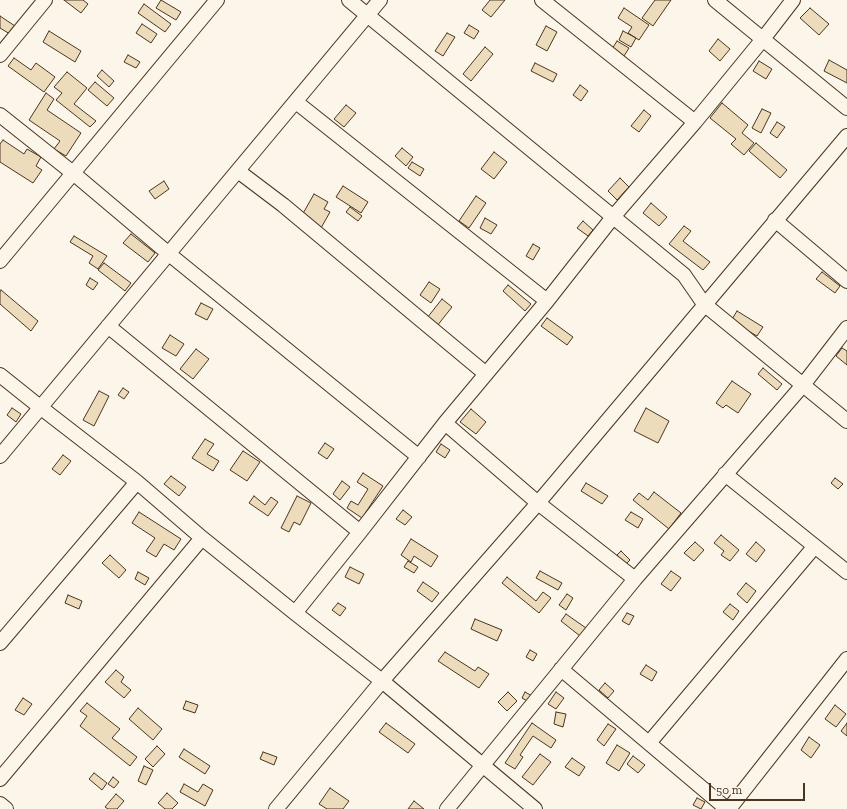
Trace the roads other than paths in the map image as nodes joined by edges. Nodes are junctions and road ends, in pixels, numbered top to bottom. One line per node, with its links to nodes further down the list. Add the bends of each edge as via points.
1 (45, 0): 10 (street)
2 (217, 0): 17 (street)
3 (349, 0): 8 (street)
4 (380, 0): 8 (street)
5 (542, 0): 14 (street)
6 (715, 0): 9 (street)
7 (793, 0): 9 (street)
8 (368, 16): 11 (street); 18 (street)
9 (763, 39): 12 (street); 14 (street)
10 (0, 55)
11 (296, 102): 16 (street); 23 (street)
12 (847, 108)
13 (0, 115): 17 (street)
14 (695, 122): 18 (street)
15 (847, 136): 19 (street)
16 (238, 171): 20 (street); 27 (street, via 283,205)
17 (73, 173): 20 (street); 21 (street)
18 (613, 217): 23 (street); 24 (street, via 684,276)
19 (775, 220): 22 (street); 24 (street)
20 (169, 254): 25 (street); 34 (street)
21 (0, 261)
22 (847, 281)
23 (547, 301): 27 (street)
24 (704, 304): 29 (street); 37 (street)
25 (108, 326): 30 (street); 38 (street)
26 (847, 328): 29 (street)
27 (486, 374): 32 (street)
28 (0, 375): 30 (street)
29 (803, 385): 31 (street); 35 (street)
30 (40, 407): 33 (street); 36 (street)
31 (847, 421)
32 (445, 423): 34 (street); 37 (street)
33 (0, 456)
34 (419, 456): 38 (street)
35 (725, 474): 40 (street); 42 (street)
36 (137, 482): 39 (street); 44 (street)
37 (538, 503): 42 (street); 47 (street)
38 (360, 532): 43 (street)
39 (202, 538): 43 (street); 50 (street)
40 (815, 546): 41 (street); 48 (street)
41 (847, 572)
42 (635, 579): 46 (street)
43 (295, 613): 47 (street)
44 (0, 643)
45 (847, 659): 56 (street)
46 (561, 669): 48 (street); 49 (street)
47 (382, 682): 49 (street); 53 (street)
48 (649, 742): 56 (street)
49 (482, 766): 54 (street); 55 (street)
50 (0, 779)
51 (0, 804): 52 (street)
52 (6, 809)
53 (276, 809)
54 (447, 809)
55 (535, 809)
56 (728, 809)

